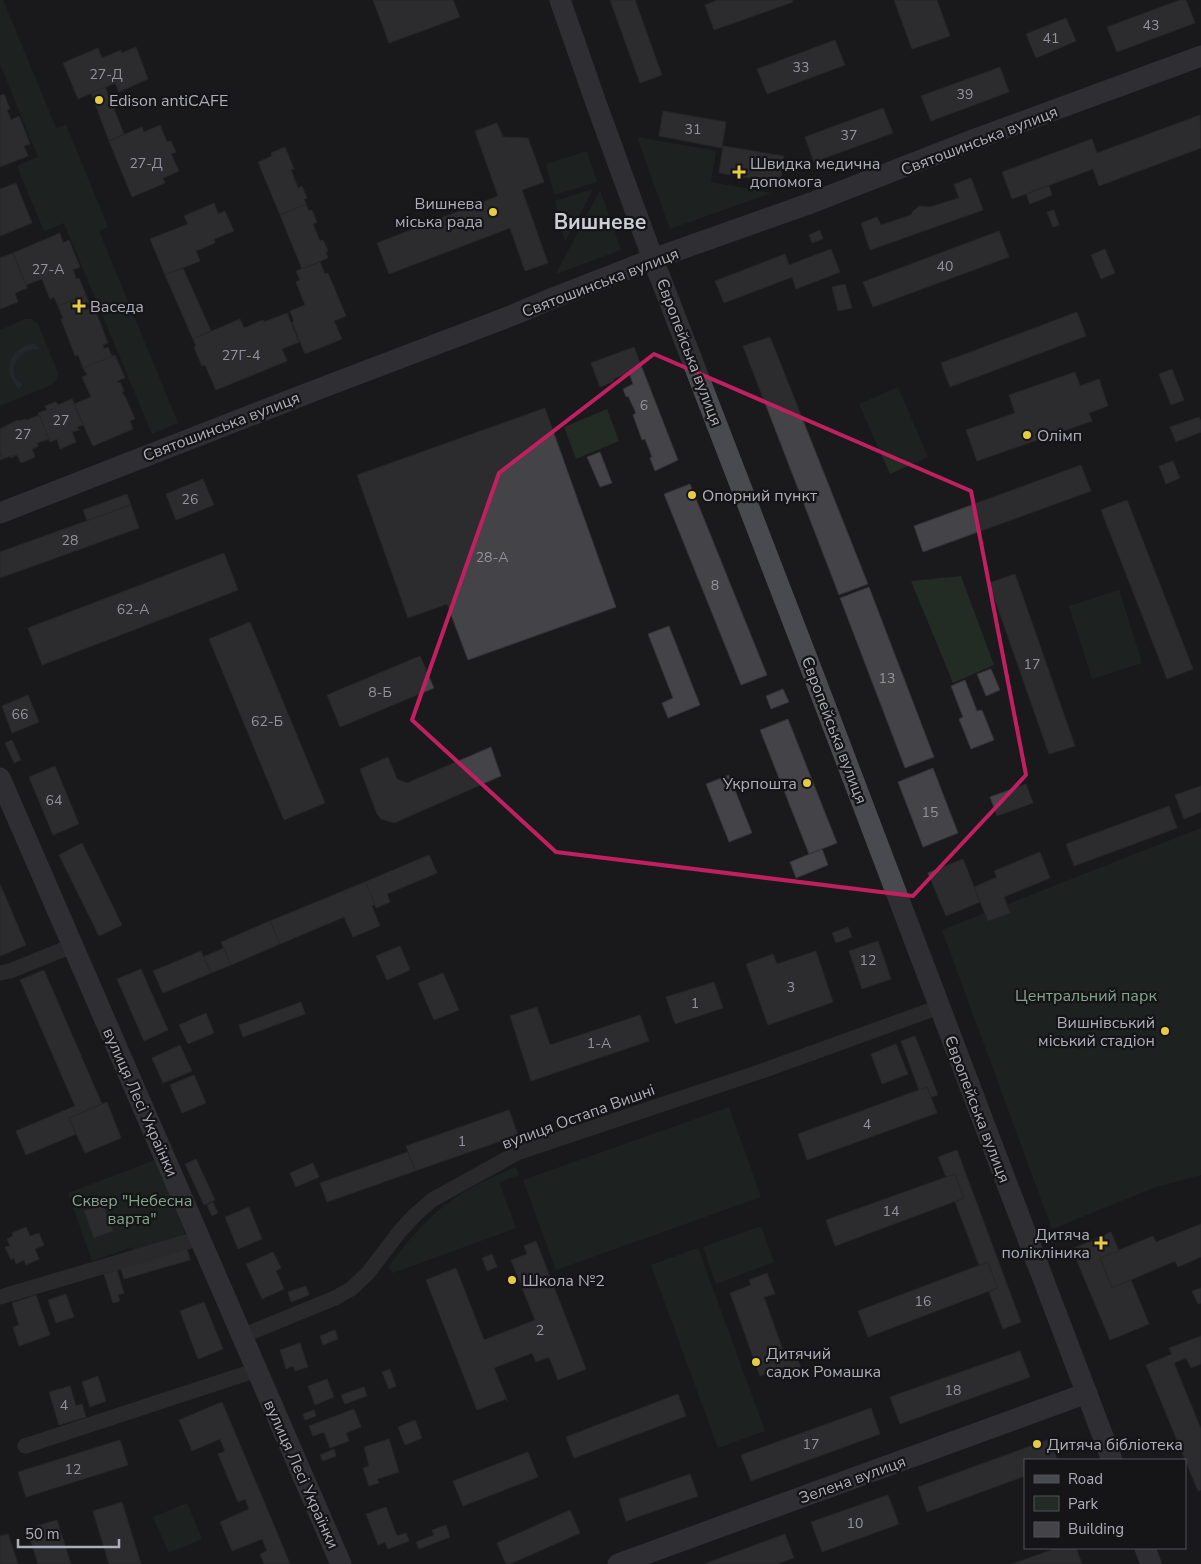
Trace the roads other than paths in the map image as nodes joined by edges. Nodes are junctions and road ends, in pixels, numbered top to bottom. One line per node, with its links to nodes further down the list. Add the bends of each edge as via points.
1 (560, 0): 3 (street, Європейська вулиця)
2 (1201, 56): 3 (street, Святошинська вулиця, via 811,204)
3 (653, 259): 4 (street, Святошинська вулиця); 8 (street, Європейська вулиця)
4 (0, 513)
5 (2, 790): 6 (street, вулиця Лесі Українки)
6 (72, 946): 7 (street); 9 (street, вулиця Лесі Українки)
7 (0, 973)
8 (939, 1008): 11 (street, вулиця Остапа Вишні, via 517,1153 432,1200 400,1231 368,1273 351,1289); 13 (street, Європейська вулиця)
9 (200, 1238): 10 (street); 11 (street, вулиця Лесі Українки)
10 (0, 1297)
11 (242, 1336): 12 (street, вулиця Лесі Українки)
12 (257, 1370): 14 (street); 18 (street, вулиця Лесі Українки)
13 (1087, 1394): 15 (street, Європейська вулиця); 17 (street, Зелена вулиця)
14 (24, 1446)
15 (1112, 1459)
16 (1145, 1549): 19 (street)
17 (625, 1563)
18 (341, 1564)
19 (1151, 1564)

